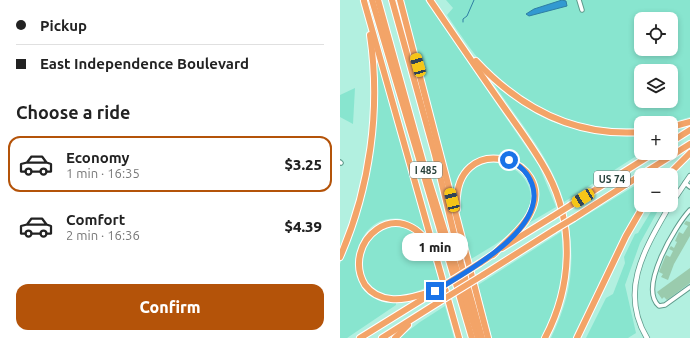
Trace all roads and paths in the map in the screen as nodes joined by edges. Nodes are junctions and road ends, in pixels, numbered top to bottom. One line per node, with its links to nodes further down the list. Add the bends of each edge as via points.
1 (364, 0): 30 (highway, via 373,68 372,136 362,190 351,230); 31 (highway)
2 (372, 0): 39 (highway, I 485)
3 (378, 0): 40 (highway, I 485, via 423,162)
4 (392, 0): 41 (highway, I 485)
5 (400, 0): 28 (highway, I 485)
6 (430, 0): 9 (highway)
7 (579, 0): 8 (street)
8 (582, 10)
9 (461, 45): 13 (highway, via 497,83 539,112 562,122 586,128); 43 (highway, via 542,163 554,186 562,211 567,251 565,278 560,304)
10 (690, 122): 11 (highway)
11 (678, 125)
12 (690, 130): 14 (highway)
13 (634, 132)
14 (678, 138)
15 (690, 144): 18 (highway, US 74)
16 (690, 154): 19 (highway)
17 (643, 160): 29 (highway, US 74, bridge)
18 (652, 168)
19 (675, 168)
20 (690, 176): 22 (street)
21 (634, 179): 34 (highway, US 74, bridge)
22 (685, 183): 23 (street); 24 (street)
23 (690, 187)
24 (678, 194)
25 (690, 210): 32 (street, via 657,265 654,302 659,306 665,305)
26 (640, 212): 44 (highway)
27 (666, 212): 45 (street, via 646,247 635,290 636,308)
28 (459, 227): 29 (highway, via 457,192 470,168 482,160 496,158 509,160 521,167 533,187 532,210 525,222); 42 (highway, I 485)
29 (493, 255): 33 (highway, US 74, bridge)
30 (340, 257)
31 (437, 260): 33 (highway, via 420,232 408,225 394,223 381,226 369,233 359,248 357,262 364,284 382,297 400,299); 38 (highway)
32 (690, 287)
33 (435, 291): 35 (highway, US 74)
34 (415, 318): 36 (highway, US 74); 37 (highway)
35 (360, 338)
36 (382, 338)
37 (395, 338)
38 (459, 338)
39 (472, 338)
40 (478, 338)
41 (482, 338)
42 (488, 338)
43 (545, 338)
44 (577, 338)
45 (647, 338)

